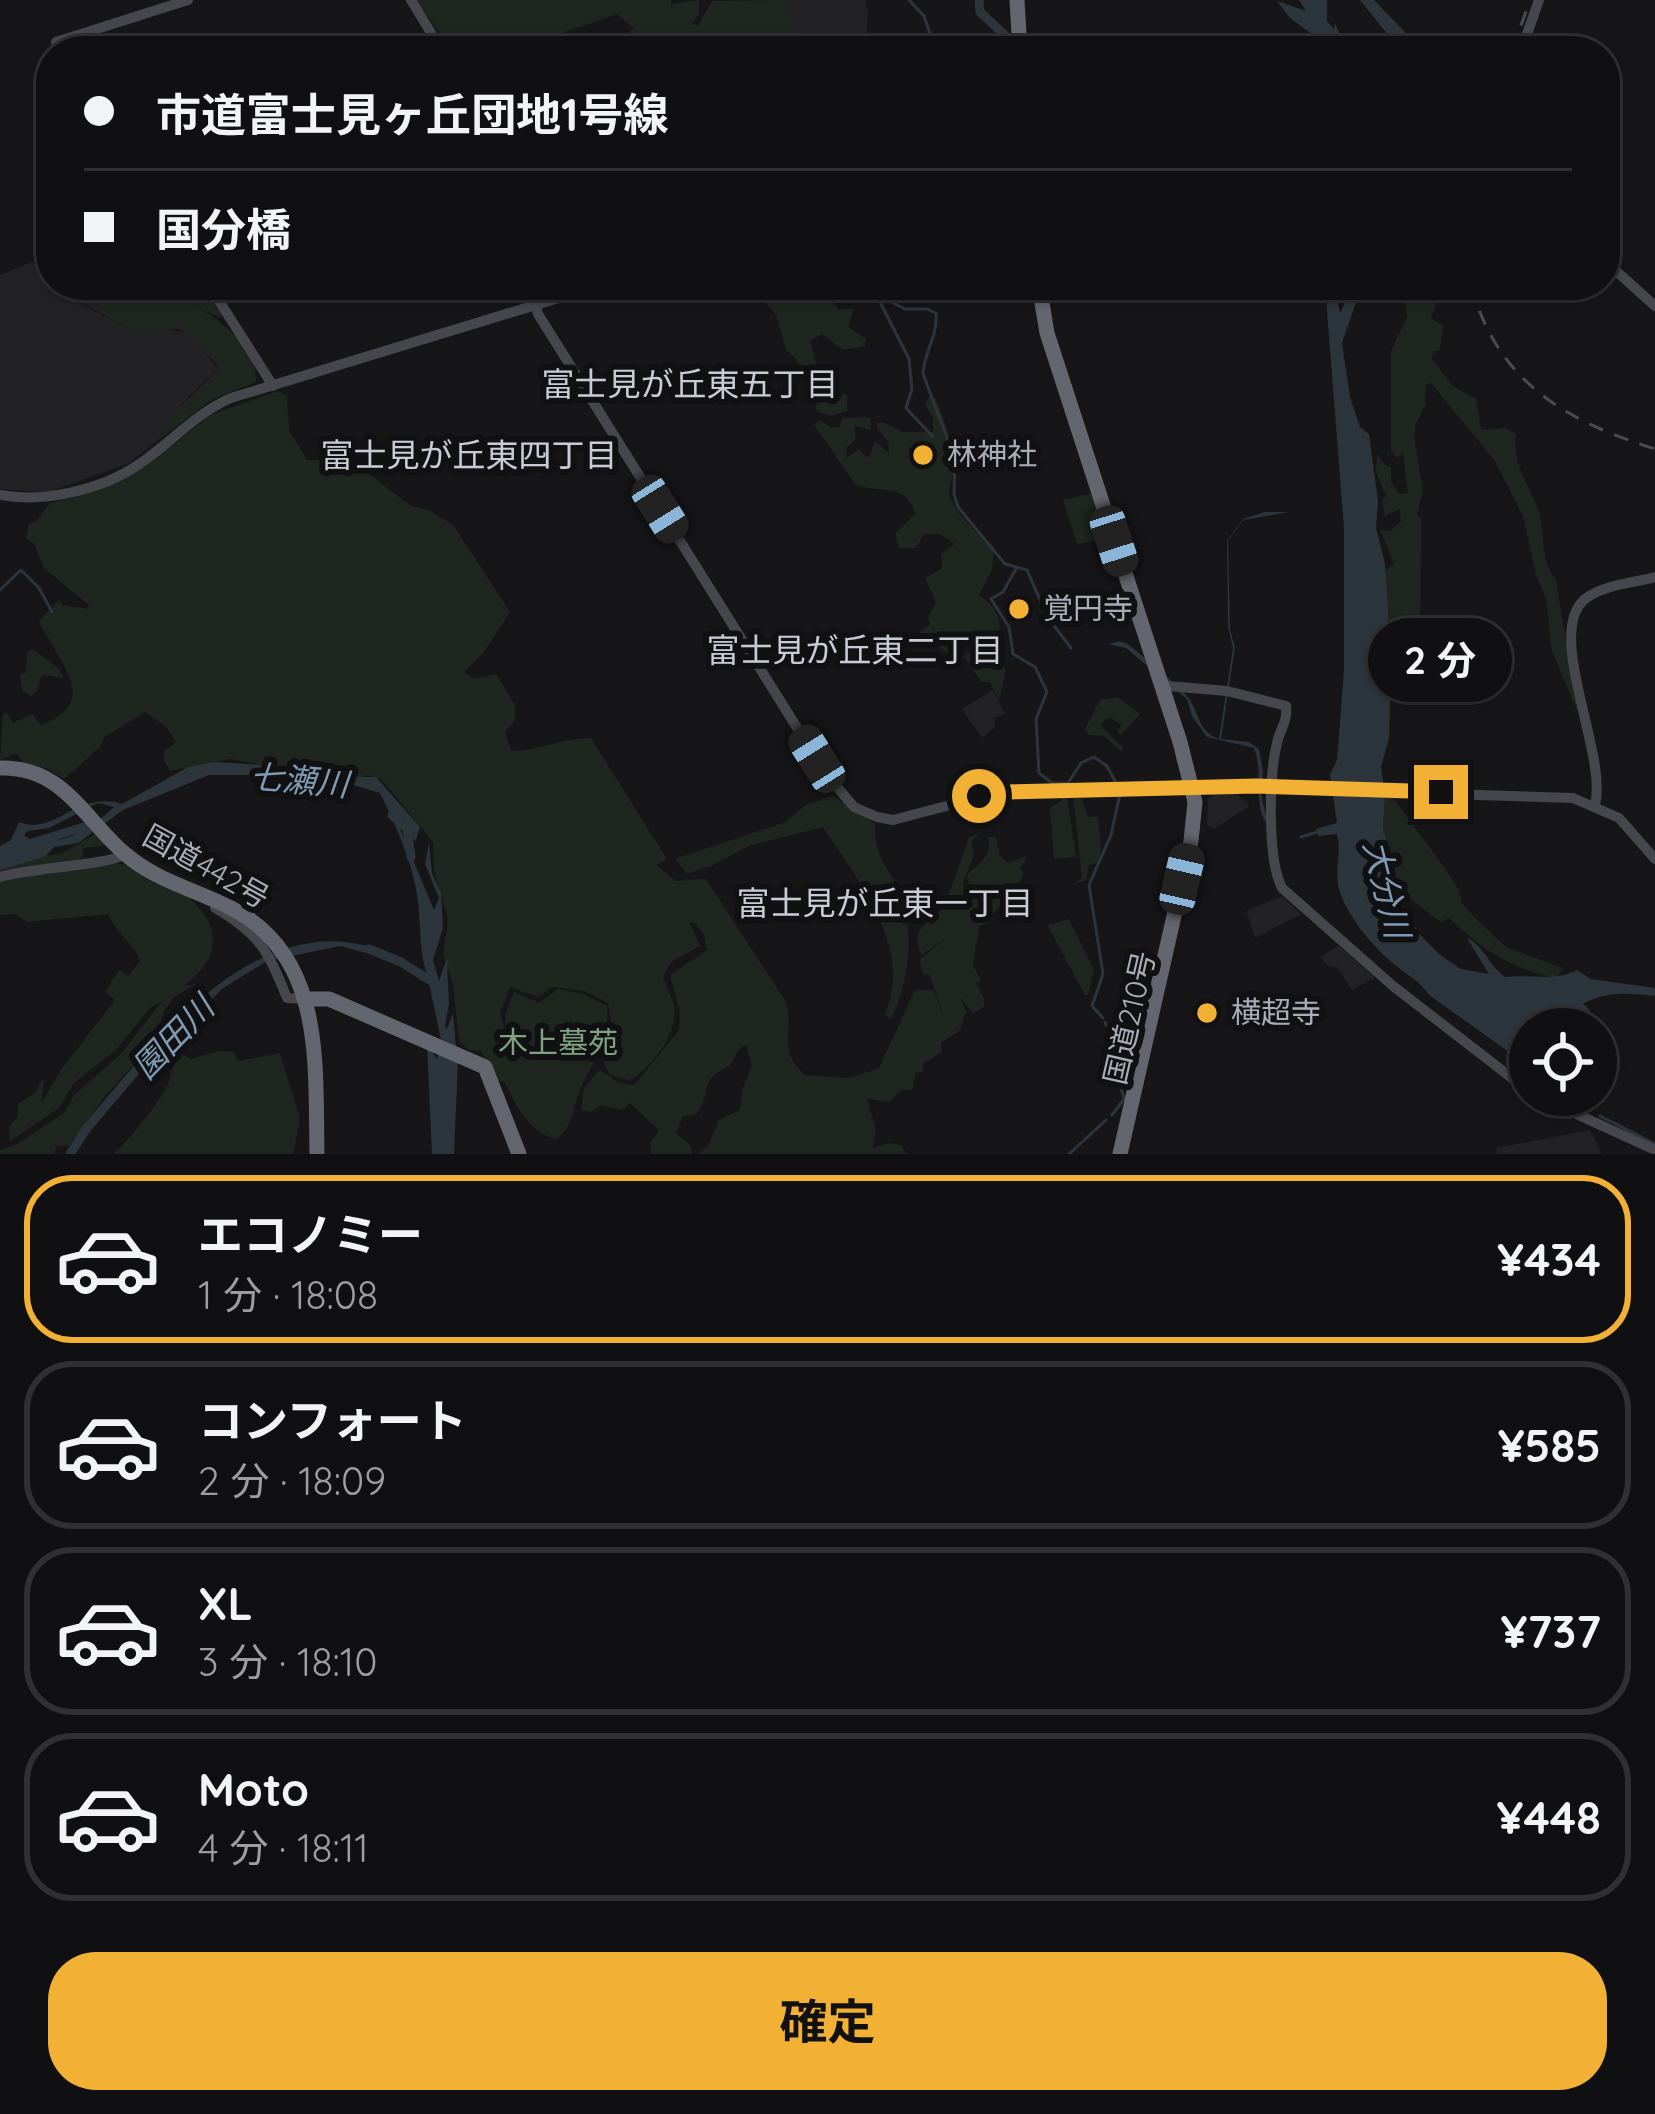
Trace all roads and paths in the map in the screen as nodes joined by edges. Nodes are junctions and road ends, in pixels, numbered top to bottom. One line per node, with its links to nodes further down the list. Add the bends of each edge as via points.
1 (188, 0): 5 (street)
2 (411, 0): 6 (street)
3 (1017, 0): 7 (highway)
4 (1540, 0): 8 (street)
5 (75, 36)
6 (433, 36)
7 (1019, 36)
8 (1527, 36)
9 (1620, 274): 15 (street)
10 (219, 300): 16 (street)
11 (534, 300): 14 (street)
12 (552, 300): 14 (street)
13 (1042, 300): 19 (highway, 国道210号)
14 (535, 305): 16 (street); 22 (street, via 850,804 899,820 997,793)
15 (1655, 305)
16 (273, 386): 17 (street, via 212,407 116,477 44,497)
17 (0, 495)
18 (1655, 577): 24 (street, via 1593,594 1570,622 1599,779)
19 (1139, 619): 20 (highway, 国道210号); 22 (highway, 国道210号)
20 (1167, 686): 22 (highway, 国道210号); 23 (street, via 1286,706)
21 (0, 768): 25 (highway, 国道442号, via 57,783)
22 (1196, 787): 23 (street); 35 (highway, 国道210号)
23 (1264, 789): 24 (street, via 1552,795); 30 (street, via 1274,816 1275,874 1288,896)
24 (1595, 805): 26 (street, via 1628,826)
25 (122, 852): 27 (street, via 116,860); 29 (highway, 国道442号, via 248,918 285,954)
26 (1655, 859)
27 (0, 877)
28 (215, 908): 29 (street, via 262,944 287,998)
29 (307, 999): 33 (highway, 国道442号); 34 (highway, via 327,998 477,1062 490,1073)
30 (1509, 1075)
31 (1582, 1116): 32 (street)
32 (1655, 1150)
33 (317, 1154)
34 (519, 1154)
35 (1123, 1154)

